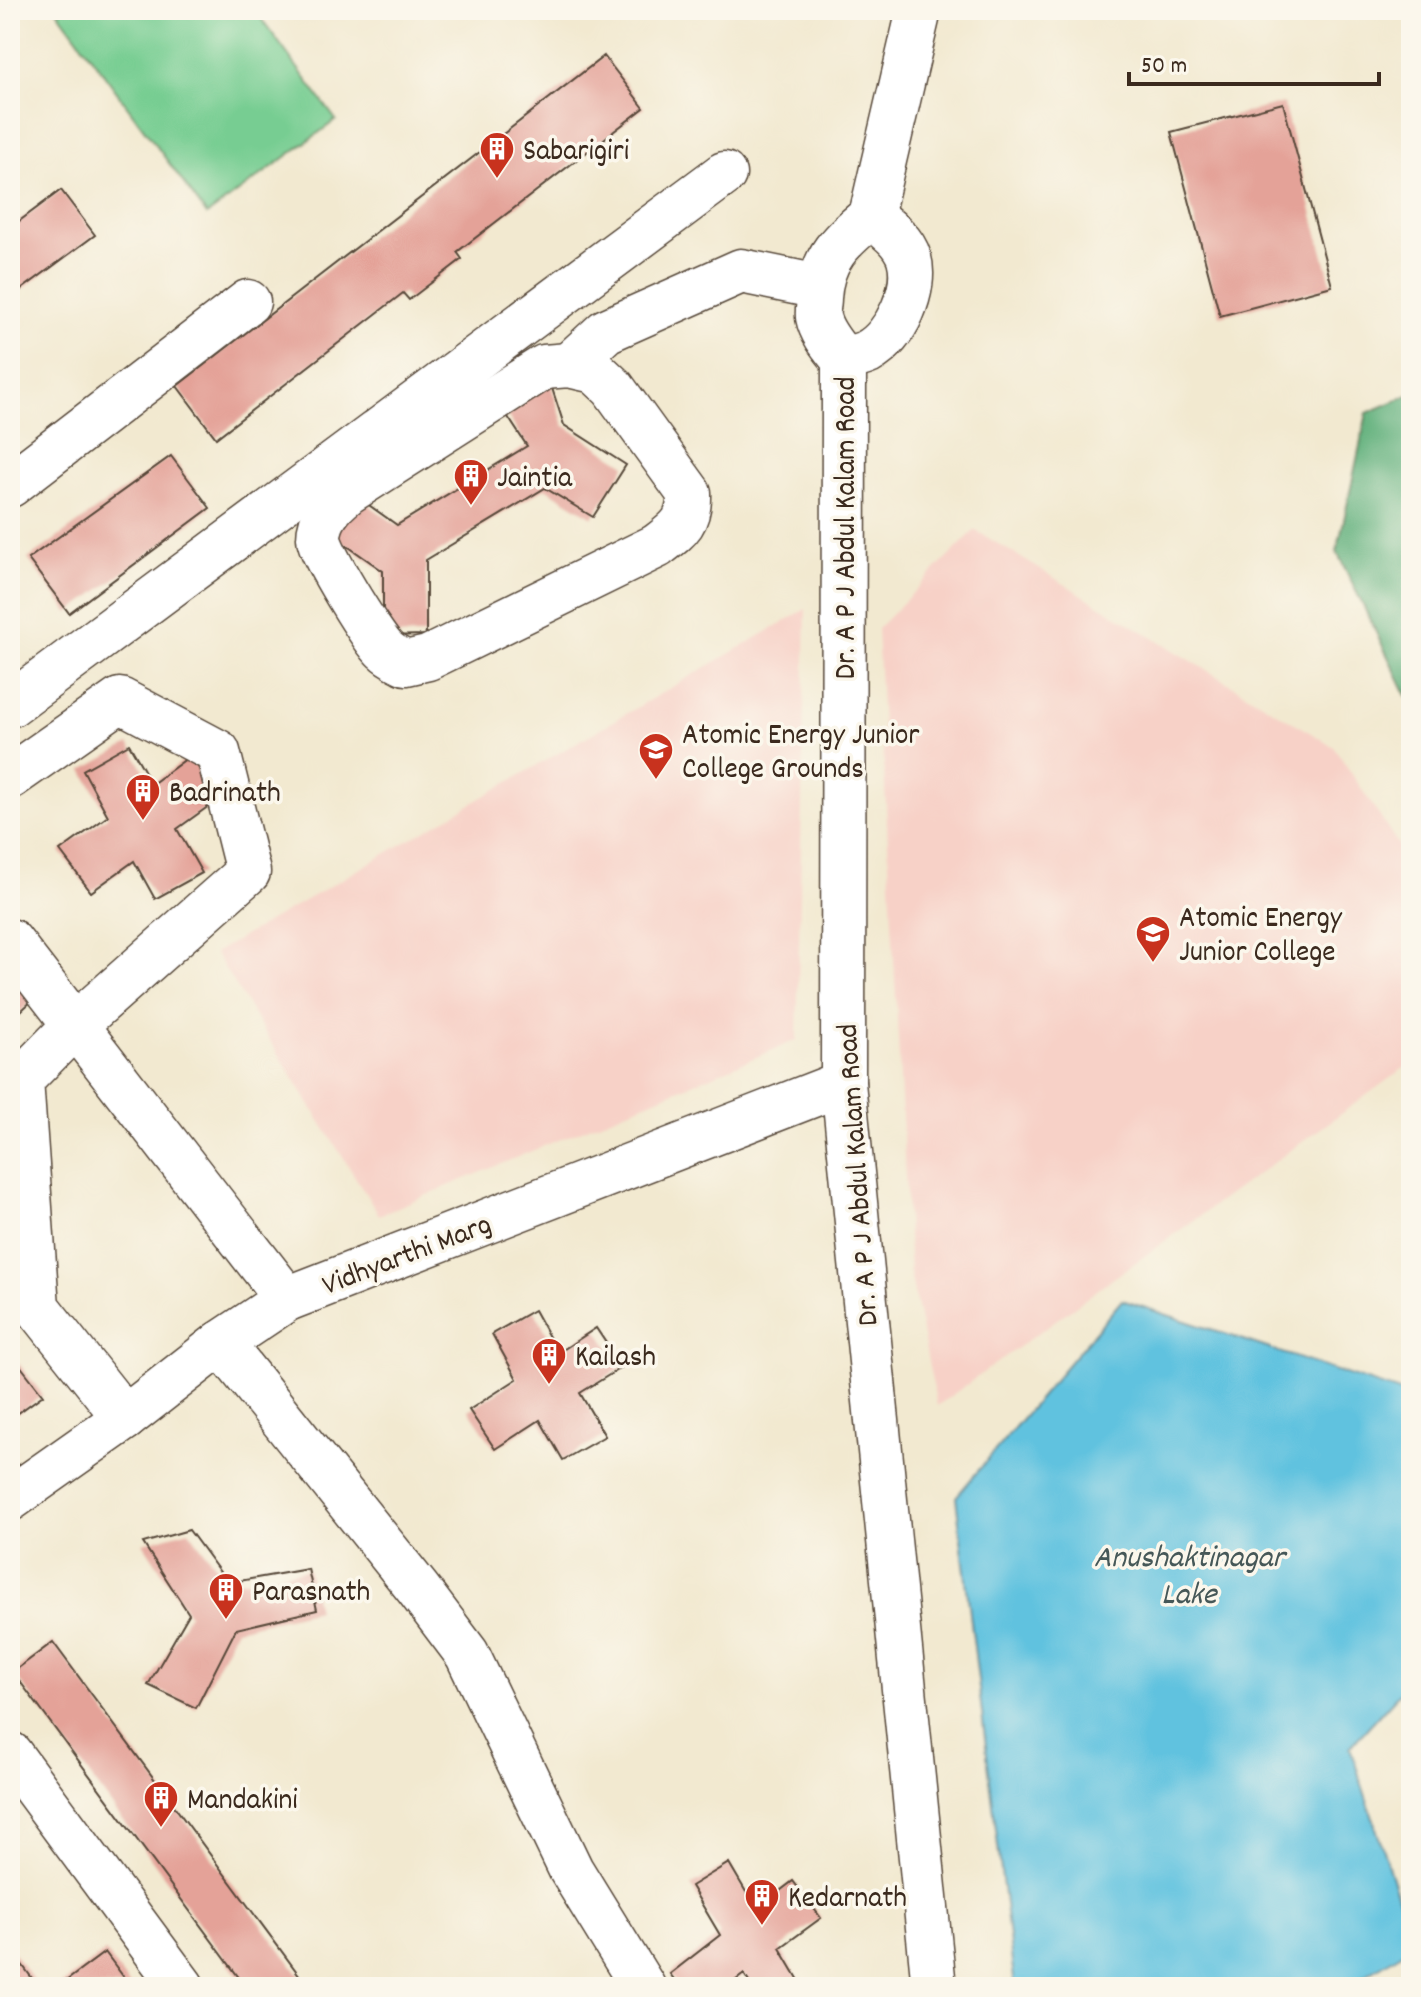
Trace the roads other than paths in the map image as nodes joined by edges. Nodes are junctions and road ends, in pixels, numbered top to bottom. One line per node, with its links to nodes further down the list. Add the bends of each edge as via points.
1 (919, 10): 3 (street)
2 (724, 174): 9 (street)
3 (871, 216): 4 (street, via 828,259); 6 (street, via 896,235 909,258 911,281 904,310 890,334 870,351)
4 (819, 287): 6 (street, via 818,316); 7 (street, via 741,271 606,331)
5 (248, 302): 8 (street)
6 (844, 360): 14 (street, Dr. A P J Abdul Kalam Road)
7 (569, 365): 7 (street, via 544,367 332,505 318,541 387,652 406,663 428,658 657,546 676,532 690,511 689,493 613,388 595,371)
8 (10, 485)
9 (11, 697)
10 (10, 777): 12 (street, via 120,700 218,752 248,872)
11 (10, 941): 12 (street)
12 (75, 1025): 13 (street); 15 (street)
13 (15, 1078): 16 (street)
14 (843, 1083): 15 (street, Vidhyarthi Marg); 23 (street, Dr. A P J Abdul Kalam Road)
15 (287, 1299): 17 (street, Vidhyarthi Marg)
16 (24, 1317): 18 (street)
17 (221, 1343): 18 (street, Vidhyarthi Marg); 22 (street, via 467,1654 571,1870)
18 (125, 1418): 19 (street, Vidhyarthi Marg)
19 (10, 1499)
20 (10, 1754): 21 (street)
21 (182, 1987)
22 (643, 1987)
23 (934, 1987)

